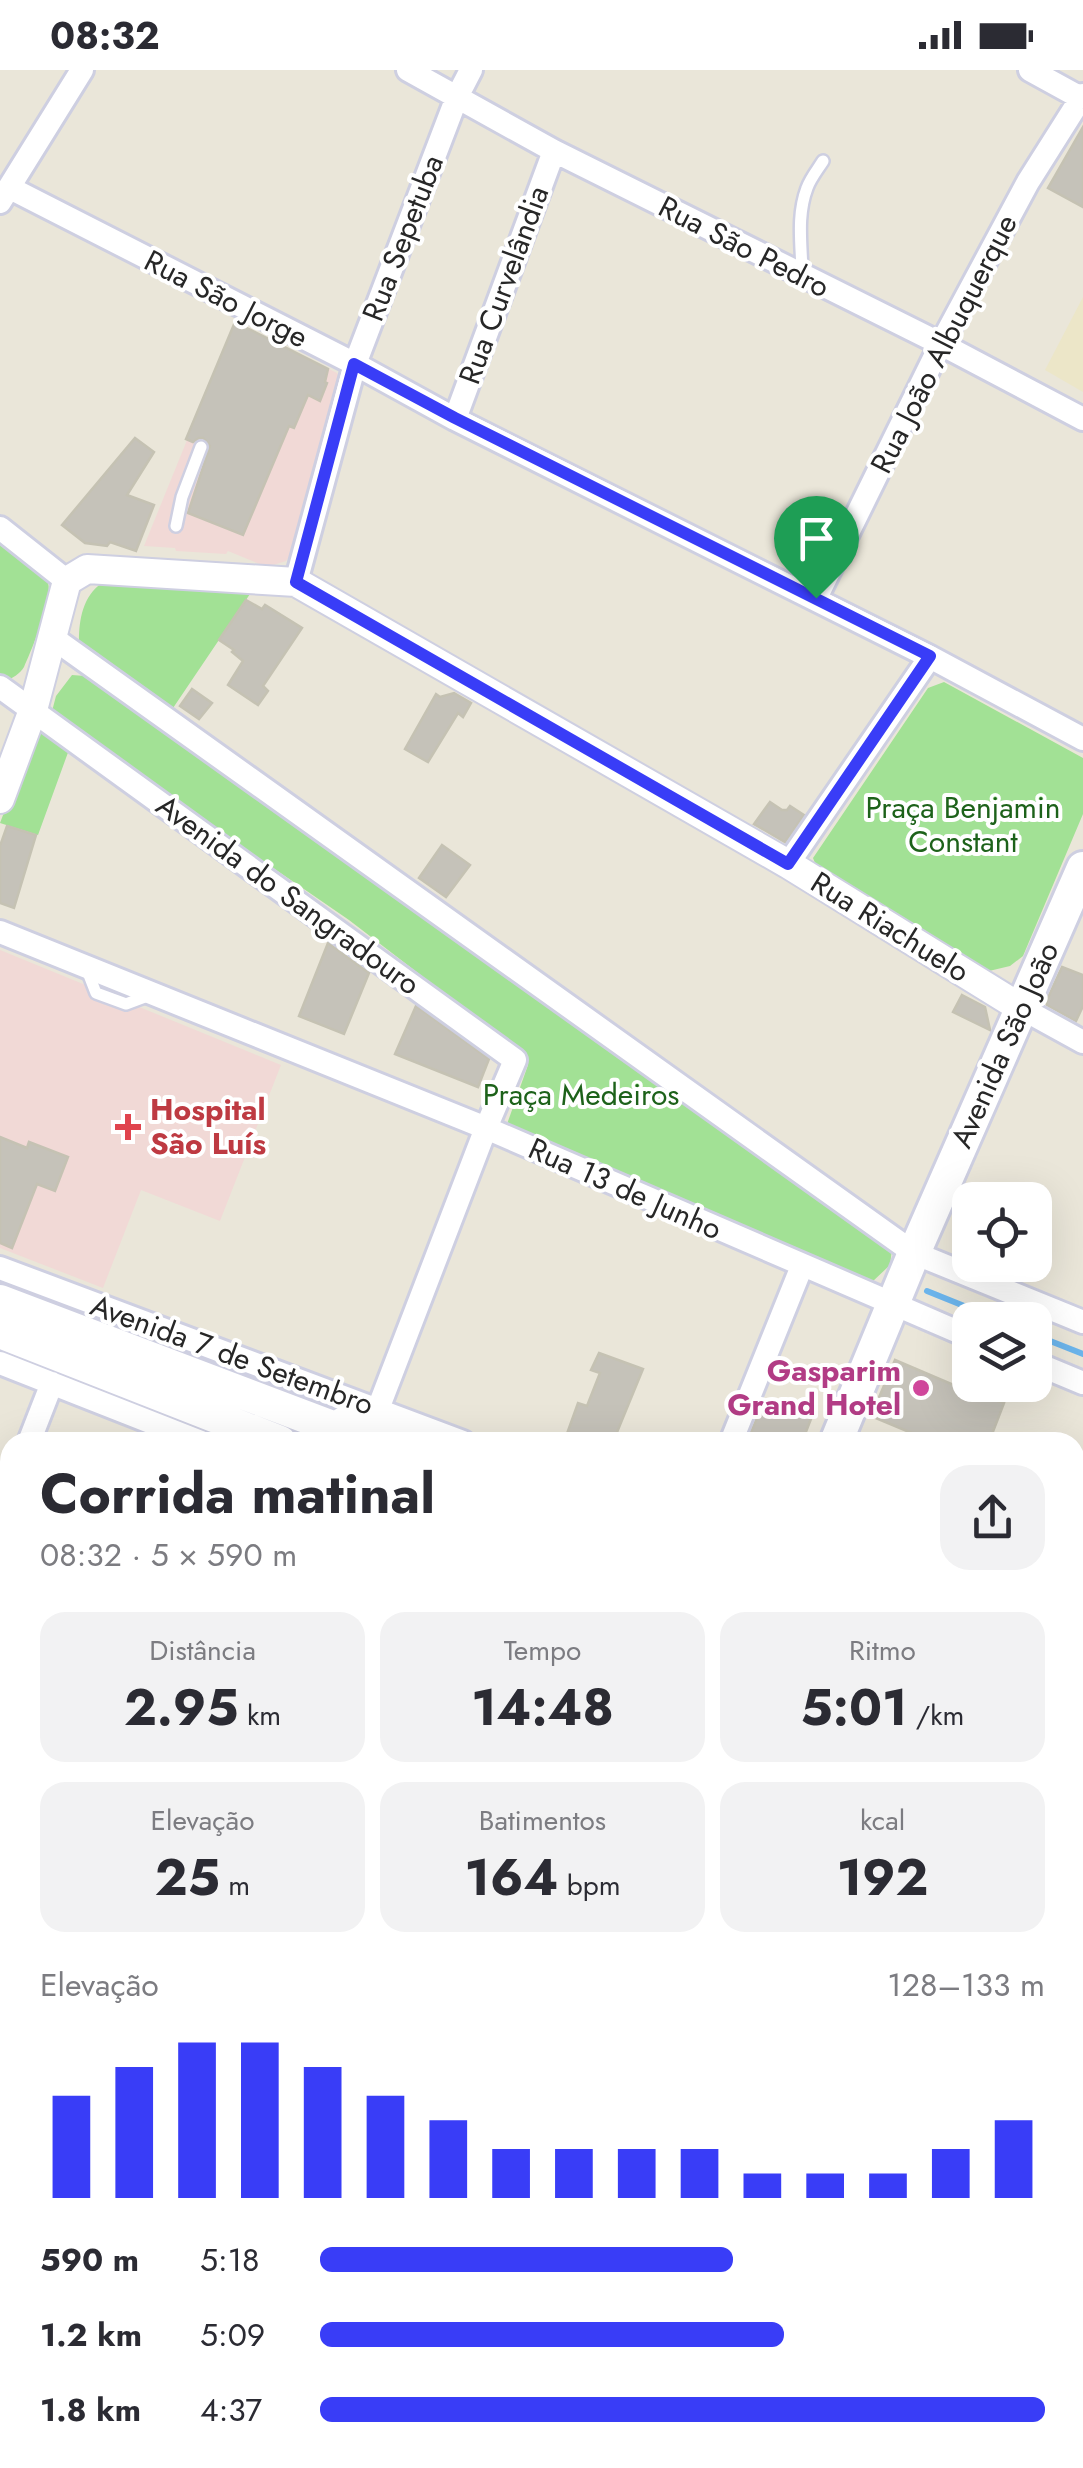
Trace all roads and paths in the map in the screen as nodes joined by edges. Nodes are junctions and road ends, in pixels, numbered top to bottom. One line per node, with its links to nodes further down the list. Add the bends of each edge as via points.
1 (82, 70): 9 (street)
2 (408, 70): 5 (street, Rua São Pedro)
3 (471, 70): 5 (street, Rua Sepetuba)
4 (1030, 70): 6 (street)
5 (457, 97): 7 (street, Rua São Pedro); 12 (street, Rua Sepetuba)
6 (1082, 97): 11 (street, Rua João Albuquerque)
7 (554, 151): 10 (street, Rua São Pedro); 13 (street, Rua Curvelândia)
8 (823, 161): 10 (lane, via 800,216)
9 (5, 195): 12 (street, Rua São Jorge)
10 (802, 276): 11 (street, Rua São Pedro)
11 (941, 344): 14 (street, Rua São Pedro); 20 (street, Rua João Albuquerque)
12 (354, 364): 13 (street, Rua São Jorge); 19 (street, Rua Sepetuba)
13 (455, 418): 20 (street, Rua São Jorge)
14 (1083, 419)
15 (201, 447): 16 (lane)
16 (176, 526)
17 (0, 528): 18 (street)
18 (67, 581): 19 (street, Rua Riachuelo, via 87,569); 21 (street)
19 (296, 582): 27 (street, Rua Riachuelo)
20 (816, 598): 22 (street, Rua São Jorge)
21 (52, 638): 24 (street); 33 (street)
22 (930, 656): 25 (street, Rua São Jorge); 27 (street)
23 (0, 687): 24 (street, Avenida do Sangradouro)
24 (33, 710): 26 (street); 32 (street, Avenida do Sangradouro, via 515,1060)
25 (1083, 739)
26 (0, 800)
27 (788, 864): 30 (street, Rua Riachuelo)
28 (1083, 868): 30 (main road, Avenida São João)
29 (0, 932): 32 (street, Rua 13 de Junho)
30 (1021, 1008): 31 (street, Rua Riachuelo); 33 (main road, Avenida São João)
31 (1083, 1042)
32 (486, 1128): 34 (street, Rua 13 de Junho); 45 (street)
33 (914, 1254): 37 (main road, Avenida São João); 38 (street)
34 (802, 1266): 37 (street, Rua 13 de Junho); 52 (street)
35 (0, 1268): 40 (street, Avenida 7 de Setembro)
36 (0, 1301): 40 (main road, Avenida 7 de Setembro)
37 (892, 1305): 39 (street, Rua 13 de Junho); 53 (main road, Avenida São João)
38 (1083, 1322)
39 (952, 1329)
40 (23, 1336): 43 (street, Avenida 7 de Setembro); 44 (main road, Avenida 7 de Setembro); 44 (street, Avenida 7 de Setembro)
41 (1052, 1370): 42 (street)
42 (1083, 1382)
43 (52, 1383): 44 (street, Avenida 7 de Setembro); 46 (street)
44 (192, 1390): 45 (street, Avenida 7 de Setembro); 47 (street, Avenida 7 de Setembro); 48 (main road, Avenida 7 de Setembro); 49 (main road, Avenida 7 de Setembro)
45 (382, 1425): 50 (main road, via 354,1419); 51 (street, Avenida 7 de Setembro)
46 (33, 1432)
47 (199, 1432)
48 (263, 1432)
49 (319, 1432)
50 (336, 1432)
51 (416, 1432)
52 (735, 1432)
53 (840, 1432)

